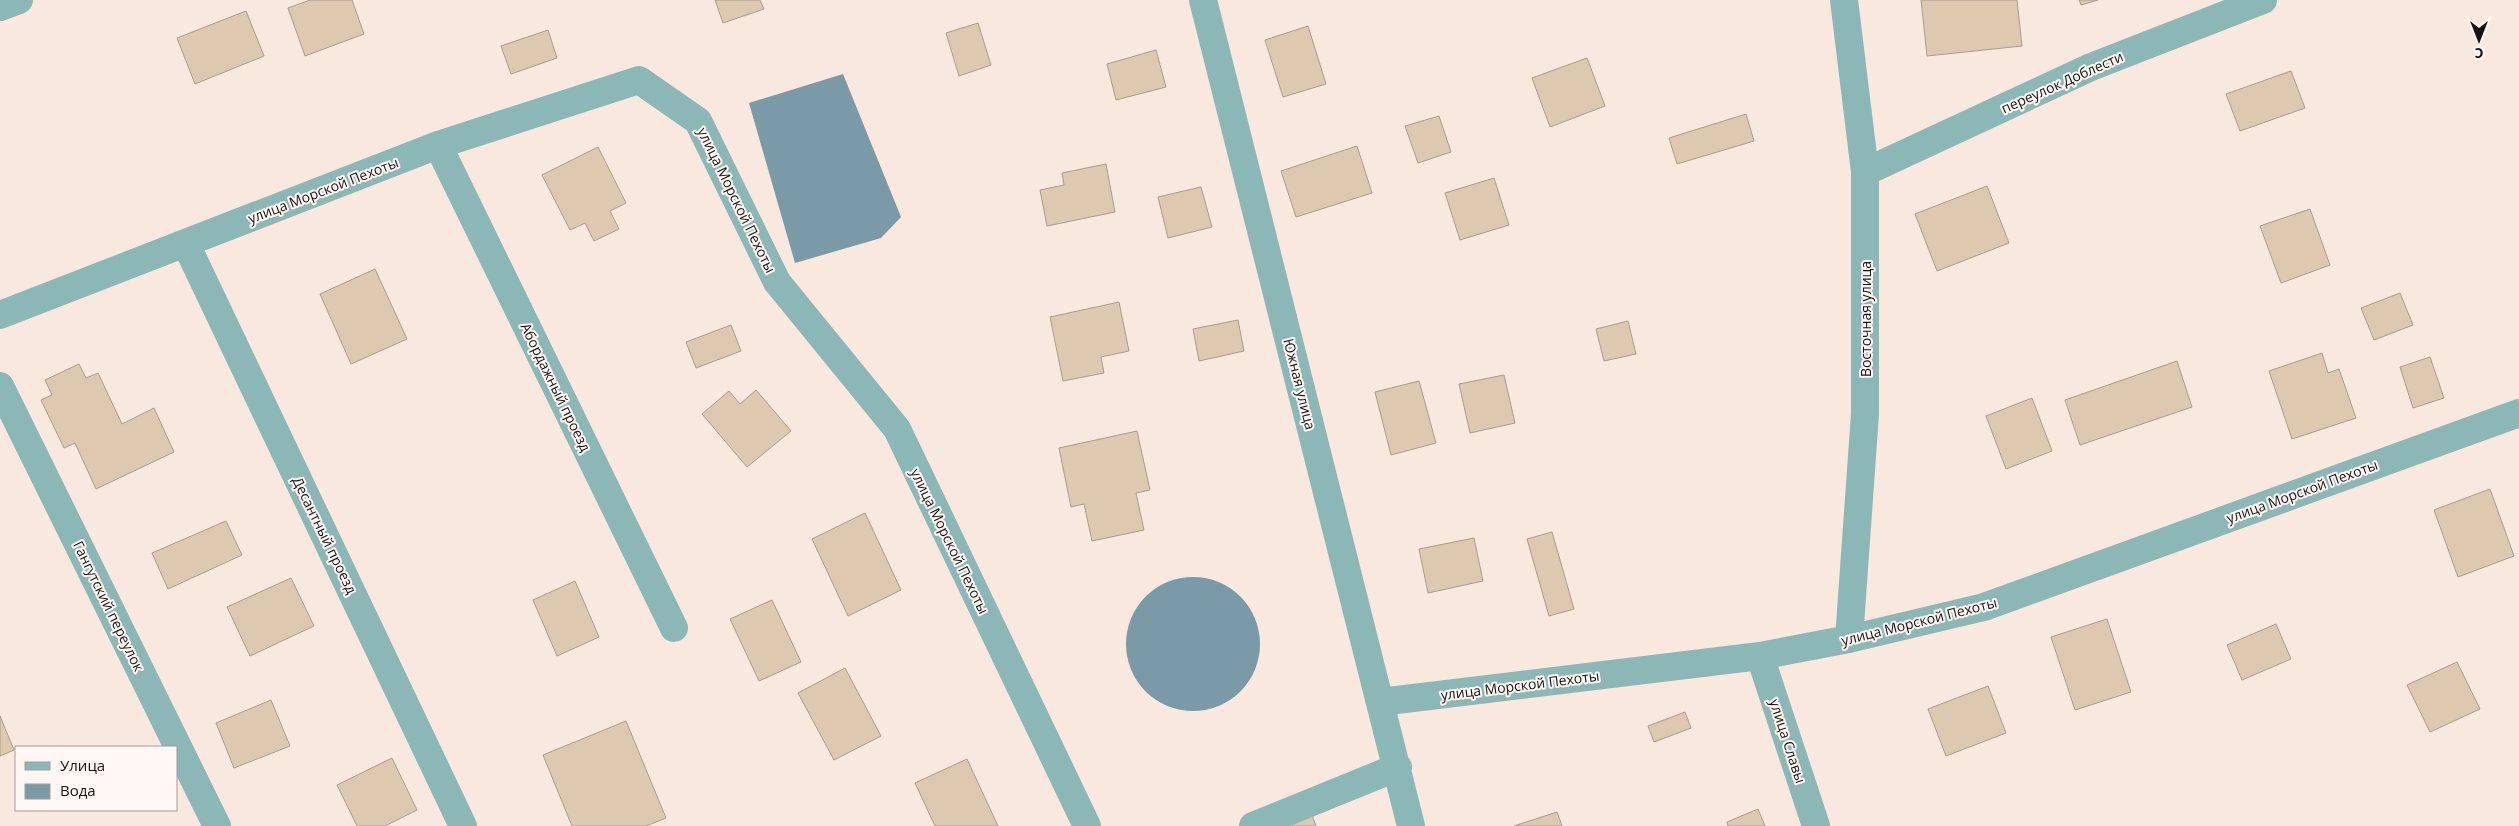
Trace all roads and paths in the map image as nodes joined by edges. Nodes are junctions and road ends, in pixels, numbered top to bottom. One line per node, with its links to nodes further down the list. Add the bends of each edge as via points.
1 (19, 0): 5 (street)
2 (1203, 0): 15 (street, Южная улица)
3 (1844, 0): 7 (street, Восточная улица)
4 (2263, 0): 7 (street, переулок Доблести, via 2091,67)
5 (0, 7)
6 (438, 145): 8 (street, улица Морской Пехоты); 12 (street, Абордажный проезд); 19 (street, улица Морской Пехоты, via 639,80 698,121 777,282 897,429)
7 (1865, 172): 13 (street, Восточная улица, via 1865,414)
8 (186, 244): 9 (street, улица Морской Пехоты); 18 (street, Десантный проезд)
9 (0, 314)
10 (0, 386): 17 (street, Гангутский переулок)
11 (2519, 413): 13 (street, улица Морской Пехоты, via 1984,607)
12 (674, 628)
13 (1849, 639): 14 (street, улица Морской Пехоты)
14 (1760, 656): 15 (street, улица Морской Пехоты); 22 (street, улица Славы)
15 (1380, 702): 16 (street, Южная улица)
16 (1398, 767): 20 (street); 21 (street, Южная улица)
17 (218, 826)
18 (464, 826)
19 (1087, 826)
20 (1253, 826)
21 (1411, 826)
22 (1816, 826)

